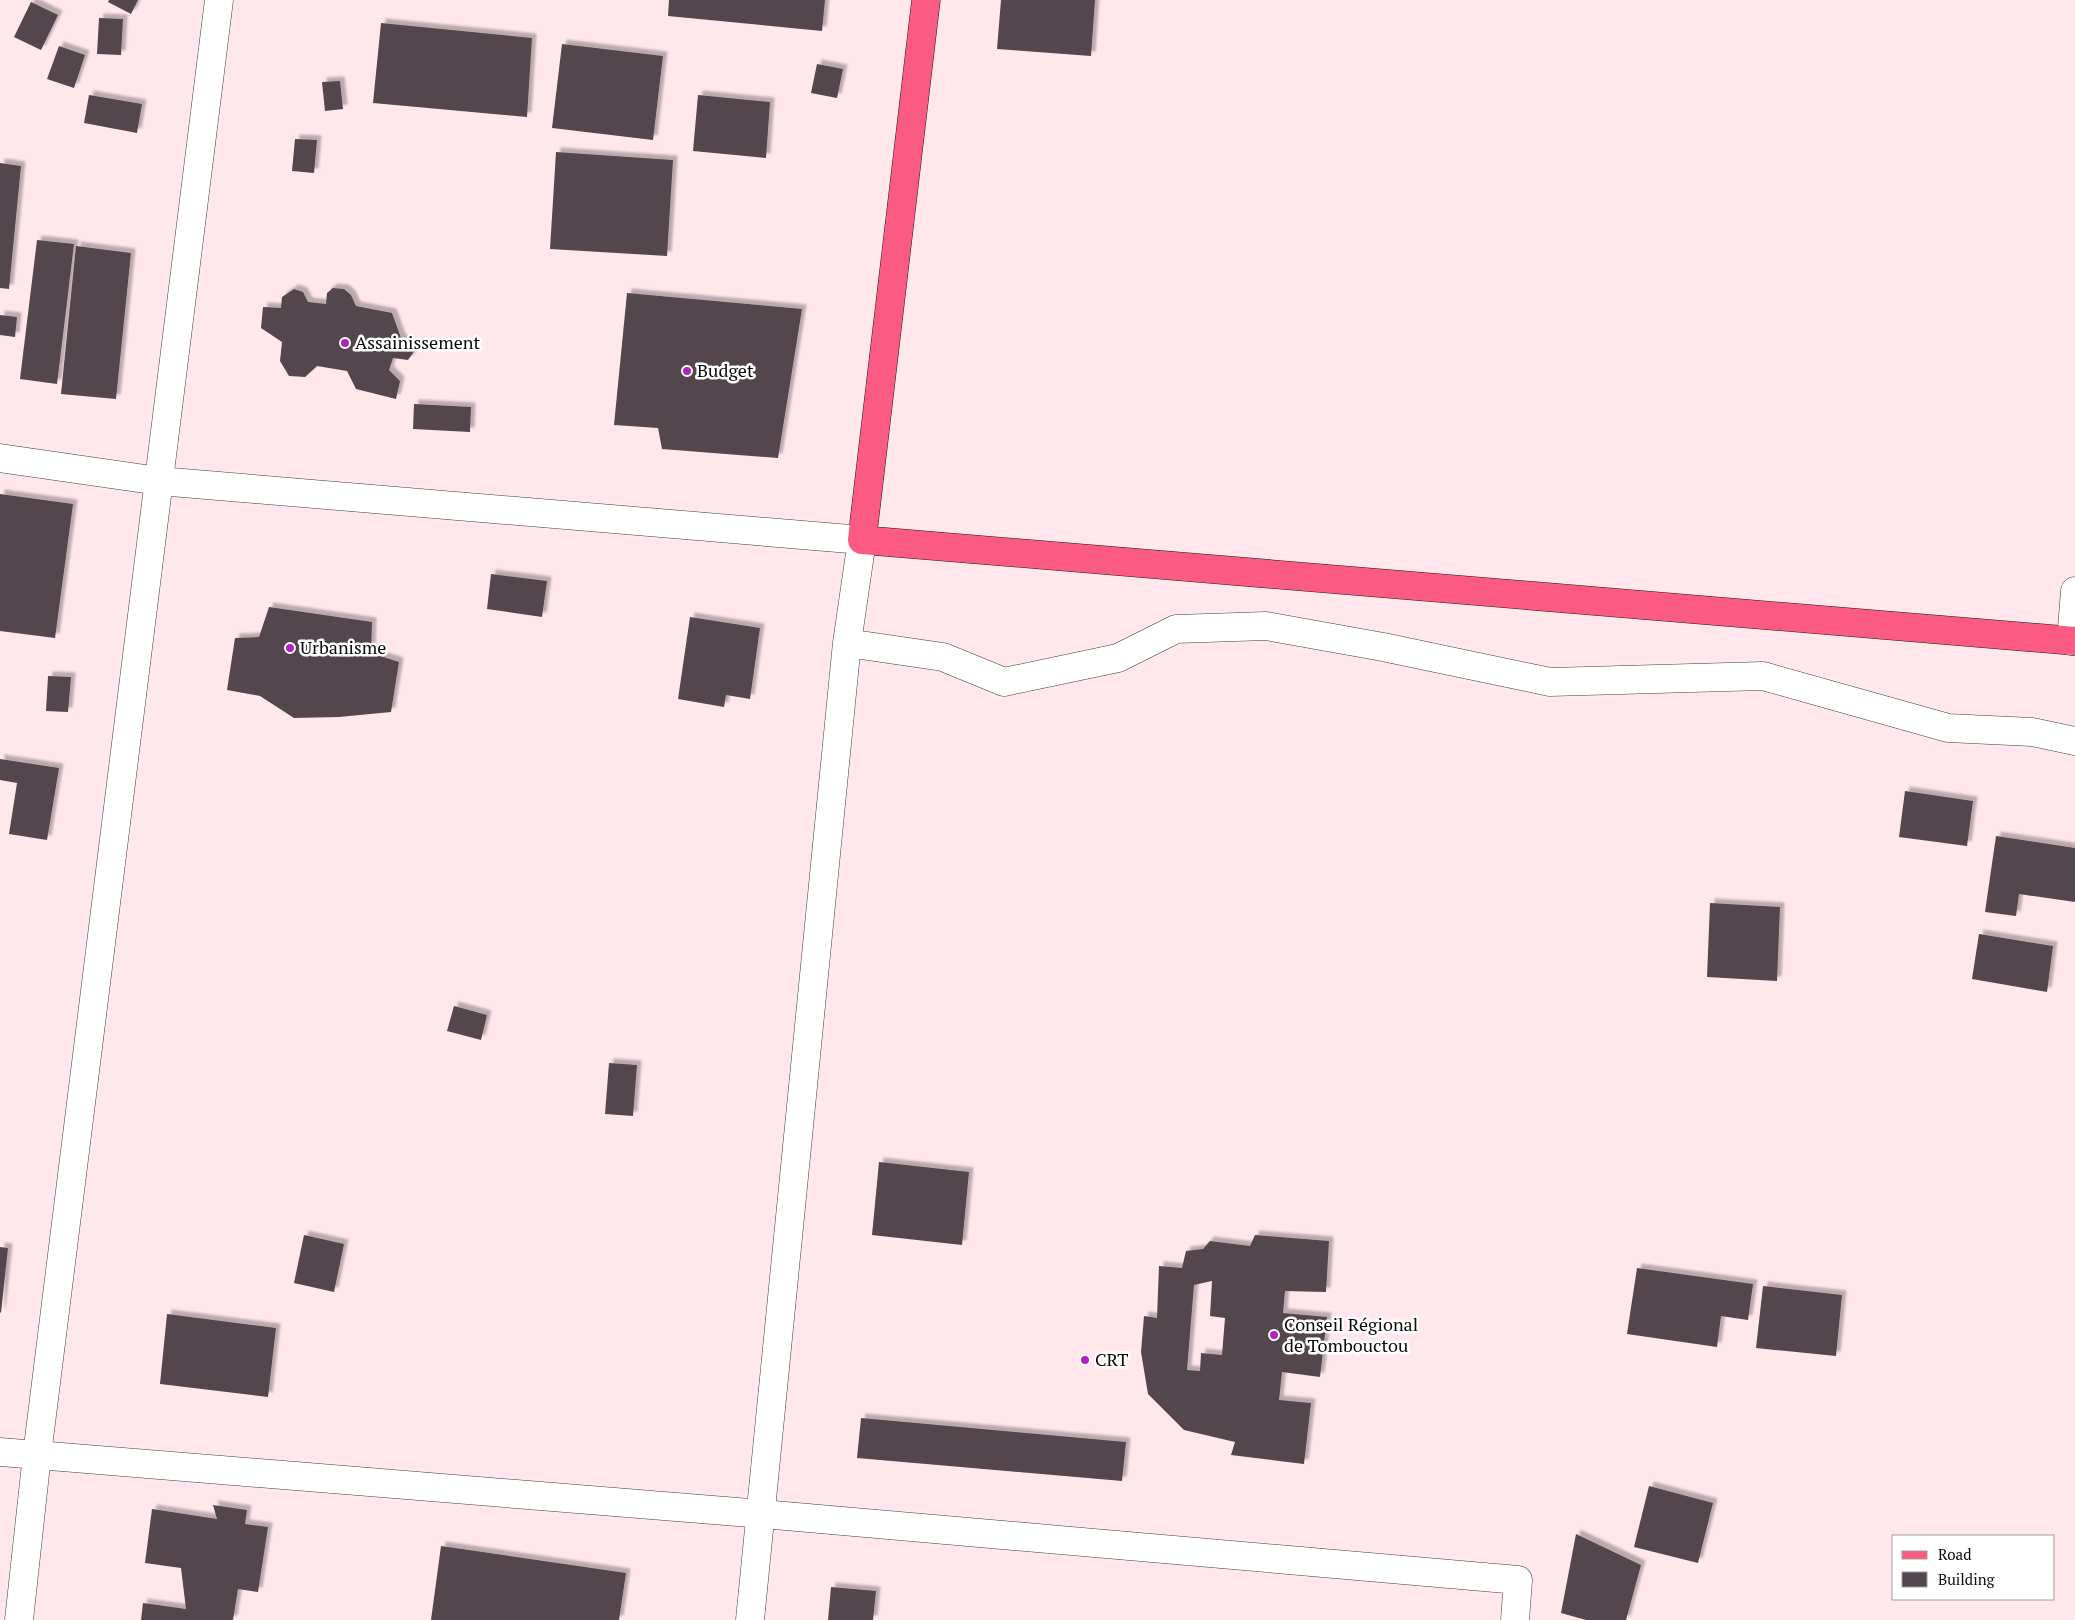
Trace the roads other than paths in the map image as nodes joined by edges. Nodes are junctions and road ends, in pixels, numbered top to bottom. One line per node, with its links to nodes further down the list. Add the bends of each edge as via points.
1 (219, 0): 4 (street)
2 (926, 0): 5 (main road)
3 (0, 458): 4 (street)
4 (159, 481): 5 (street); 11 (street)
5 (862, 540): 7 (main road); 8 (street)
6 (2075, 591): 7 (street)
7 (2073, 641)
8 (847, 643): 9 (street, via 943,657 1004,682 1118,658 1176,629 1266,626 1550,682 1763,676 1948,728 2032,732); 12 (street)
9 (2075, 741)
10 (0, 1452): 11 (street)
11 (37, 1455): 12 (street); 13 (street)
12 (762, 1514): 14 (street); 15 (street, via 1518,1580)
13 (19, 1620)
14 (750, 1620)
15 (1515, 1620)

